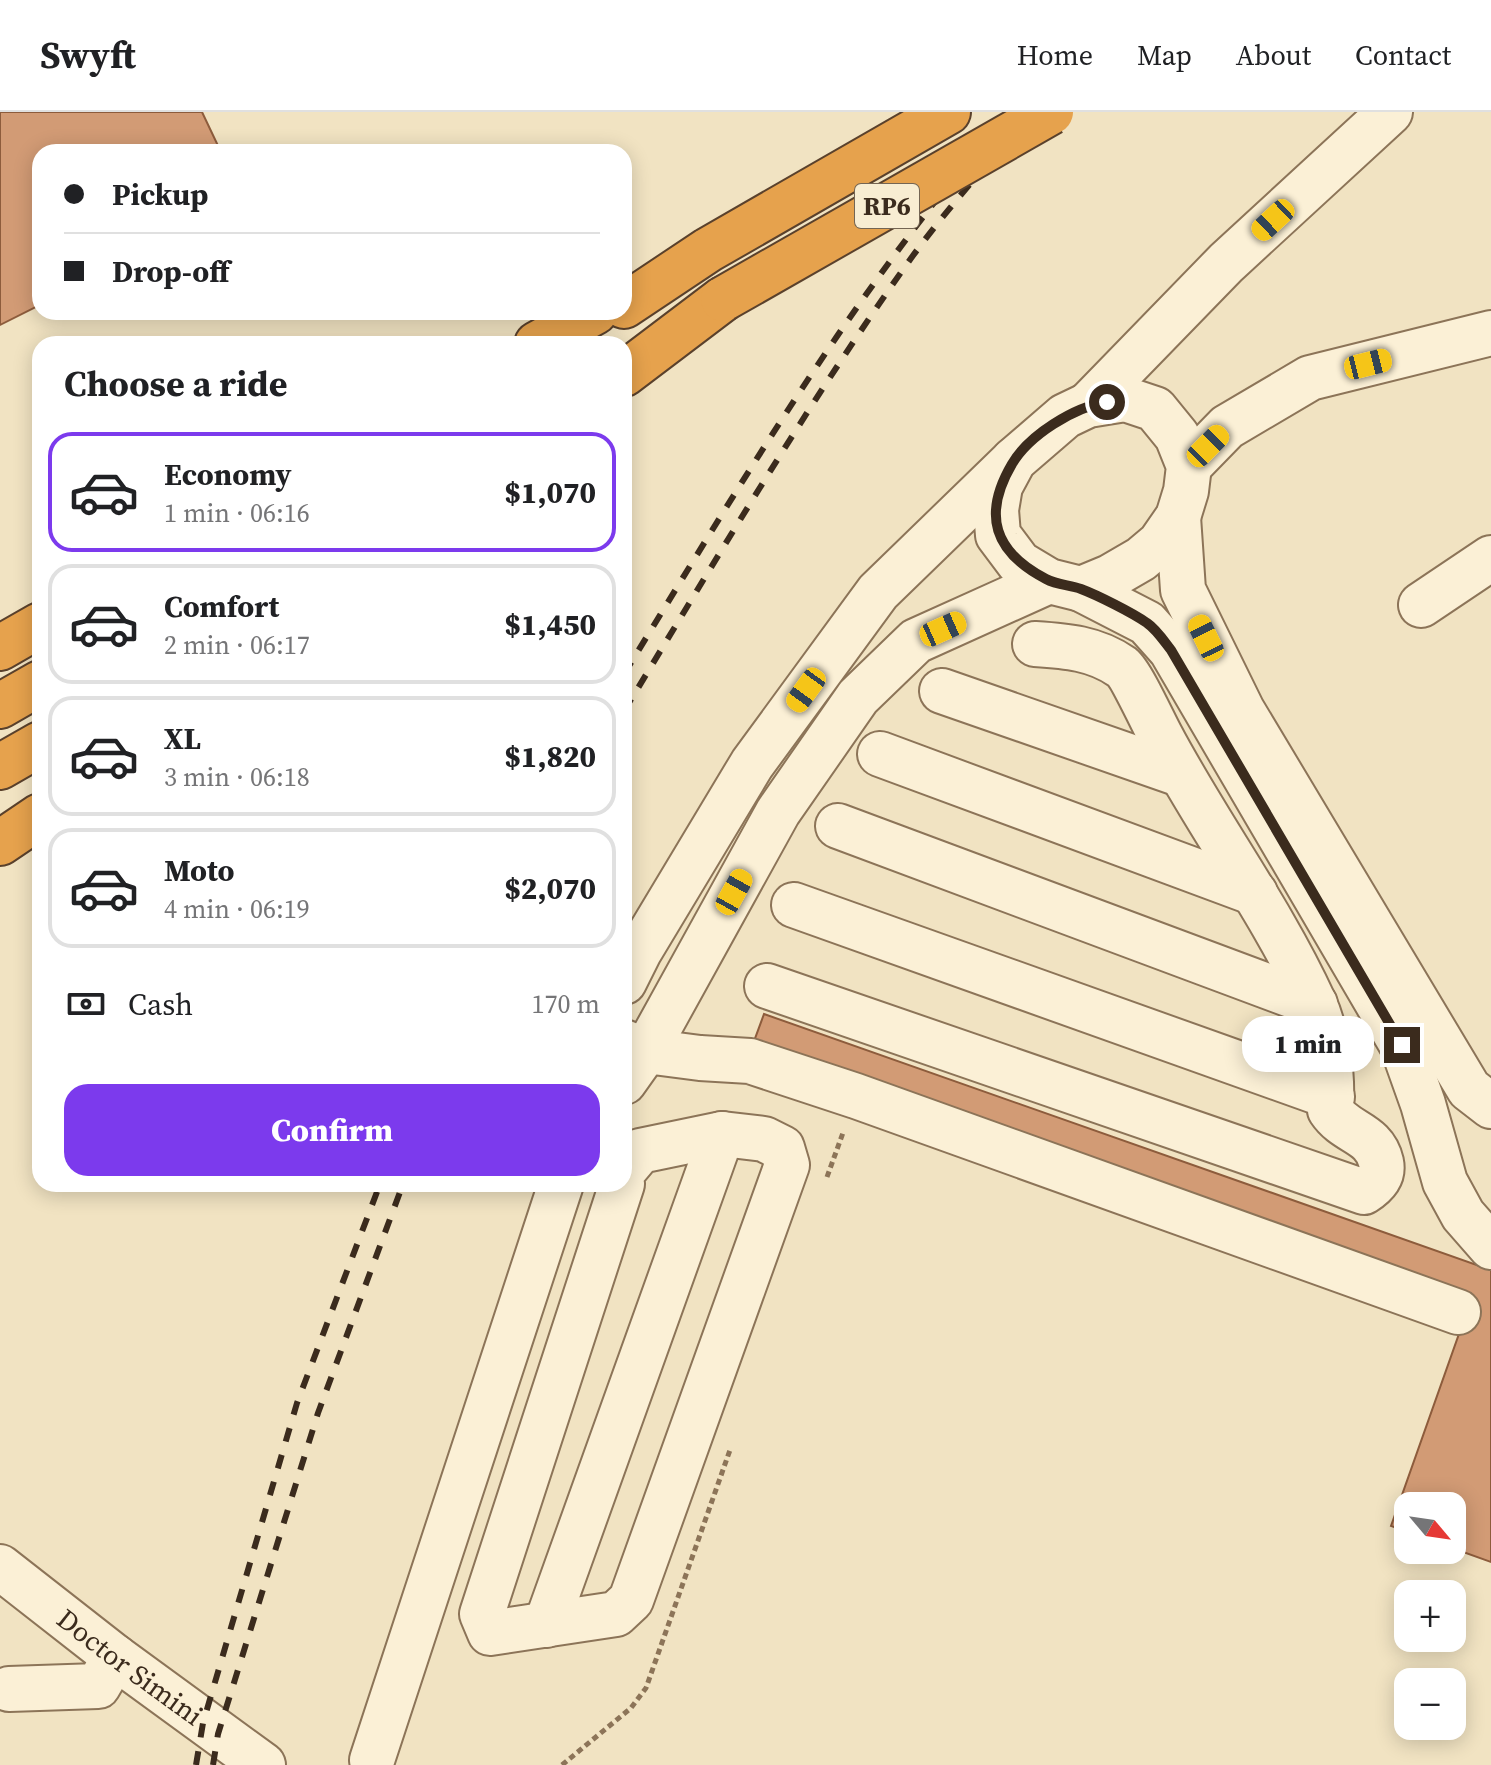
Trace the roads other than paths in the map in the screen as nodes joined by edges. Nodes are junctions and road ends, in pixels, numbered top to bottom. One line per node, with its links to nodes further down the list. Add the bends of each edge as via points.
1 (948, 112): 4 (highway, RP6)
2 (1051, 112): 6 (highway, RP6, bridge)
3 (1390, 112): 15 (lane, via 1226,263)
4 (708, 250): 5 (highway); 7 (highway, RP6)
5 (632, 292)
6 (723, 299): 13 (highway, RP6); 14 (highway)
7 (632, 301)
8 (580, 320): 11 (highway)
9 (604, 320): 12 (highway)
10 (1491, 333): 17 (lane, via 1310,378 1227,427)
11 (552, 336)
12 (580, 336)
13 (632, 360)
14 (632, 368)
15 (1088, 405): 16 (lane, via 1065,416); 17 (lane, via 1125,399 1155,409 1177,436)
16 (1014, 460): 20 (lane, via 1000,486 998,535 1019,563); 37 (lane, via 878,592 752,764)
17 (1189, 466): 18 (lane)
18 (1178, 517): 20 (lane, via 1141,559 1110,577); 44 (lane, via 1183,590 1242,710 1469,1089)
19 (1491, 558): 21 (lane)
20 (1065, 585): 40 (lane, via 916,641 858,697 778,812); 43 (lane, via 1147,623 1171,650 1402,1045)
21 (1421, 605)
22 (32, 630): 24 (highway)
23 (1035, 644): 31 (lane, via 1081,647 1124,668)
24 (0, 648)
25 (32, 688): 27 (highway)
26 (942, 691): 31 (lane)
27 (0, 706)
28 (32, 749): 30 (highway)
29 (880, 754): 35 (lane)
30 (0, 767)
31 (1180, 774): 35 (lane)
32 (32, 821): 34 (highway)
33 (838, 826): 39 (lane)
34 (0, 843)
35 (1255, 893): 39 (lane)
36 (794, 905): 42 (lane)
37 (632, 966)
38 (767, 986): 46 (lane, via 1364,1192 1376,1184 1382,1169)
39 (1315, 1004): 42 (lane, via 1327,1037)
40 (632, 1056)
41 (632, 1058): 52 (lane, via 750,1061)
42 (1332, 1097): 46 (lane, via 1330,1110 1338,1122)
43 (1423, 1104): 46 (lane); 48 (lane)
44 (1491, 1106)
45 (722, 1134): 47 (lane, via 640,1151); 54 (lane); 54 (lane, via 764,1139 782,1148 787,1165 631,1600 616,1614)
46 (1378, 1150): 48 (lane)
47 (632, 1164)
48 (1445, 1182): 51 (lane, via 1463,1215)
49 (558, 1192): 57 (lane)
50 (619, 1192): 54 (lane, via 482,1614 490,1633)
51 (1491, 1247)
52 (1458, 1312)
53 (0, 1567): 55 (lane, Doctor Simini)
54 (546, 1625)
55 (115, 1657): 56 (lane, via 98,1686); 58 (lane, Doctor Simini)
56 (9, 1689)
57 (376, 1763)
58 (263, 1765)

